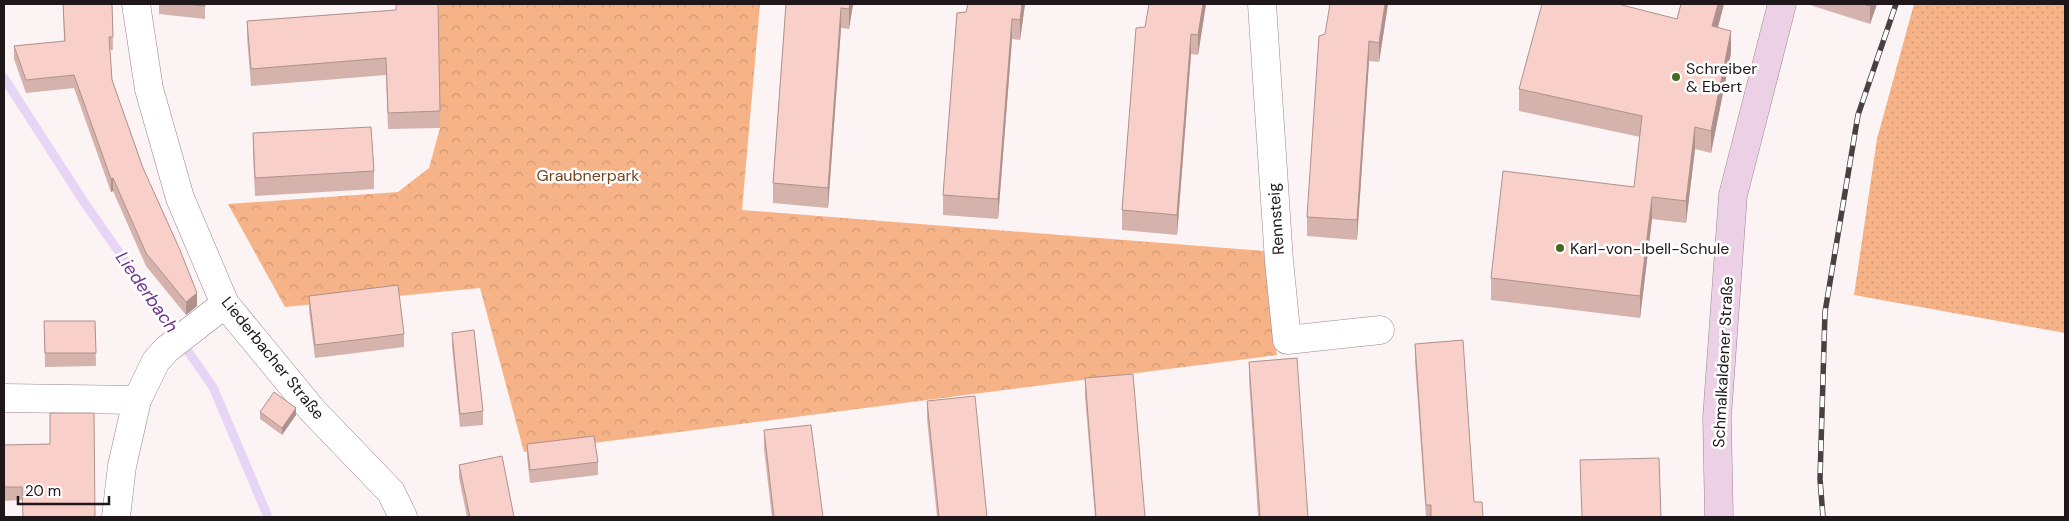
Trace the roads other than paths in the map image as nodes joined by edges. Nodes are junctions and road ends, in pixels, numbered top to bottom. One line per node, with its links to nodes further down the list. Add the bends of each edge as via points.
1 (136, 4): 4 (street, Liederbacher Straße, via 149,89 180,198)
2 (1262, 4): 5 (street, Rennsteig, via 1287,340)
3 (1782, 4): 10 (main road, Schmalkaldener Straße, via 1733,196 1717,418)
4 (225, 304): 7 (street, via 167,349 156,361); 9 (street, Liederbacher Straße, via 313,411 391,492)
5 (1380, 330)
6 (4, 398): 7 (street)
7 (137, 400): 8 (street, via 122,466)
8 (116, 517)
9 (403, 517)
10 (1719, 517)

